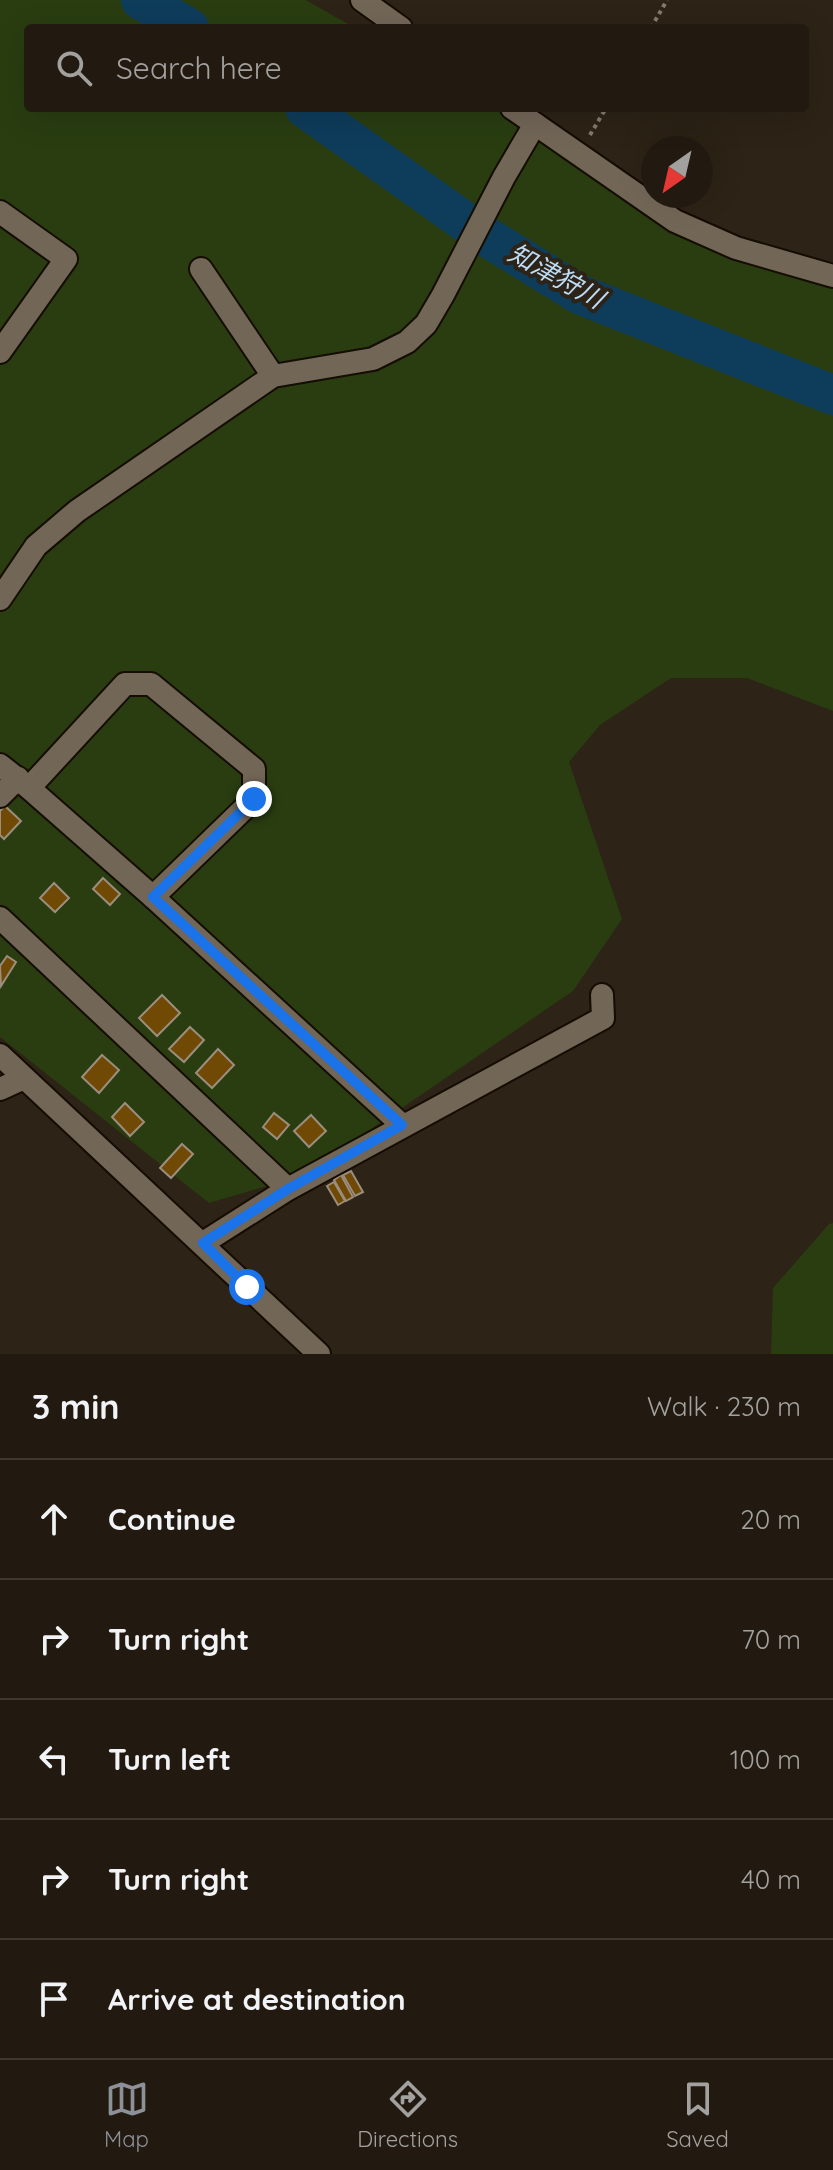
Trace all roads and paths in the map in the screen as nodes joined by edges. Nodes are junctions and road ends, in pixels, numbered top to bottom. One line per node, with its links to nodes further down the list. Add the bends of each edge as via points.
1 (362, 0): 3 (street)
2 (667, 0): 4 (path)
3 (395, 24)
4 (653, 24)
5 (518, 112): 7 (street)
6 (604, 112): 8 (path)
7 (535, 124): 8 (street); 13 (street, via 426,324 407,342 373,359)
8 (579, 155): 11 (street, via 675,221 736,248)
9 (0, 212): 12 (street, via 66,259)
10 (201, 269): 13 (street)
11 (833, 276)
12 (0, 352)
13 (273, 376): 14 (street, via 77,511 36,546)
14 (0, 599)
15 (16, 777): 16 (street); 17 (street); 17 (street, via 125,684 151,684 254,769 254,799)
16 (0, 796)
17 (153, 897): 23 (street)
18 (0, 918): 24 (street)
19 (602, 995): 23 (street, via 603,1018)
20 (0, 1055): 21 (street)
21 (24, 1078): 22 (street); 25 (street)
22 (0, 1089)
23 (402, 1125): 24 (street)
24 (288, 1189): 25 (street)
25 (203, 1243): 26 (street)
26 (319, 1354)

